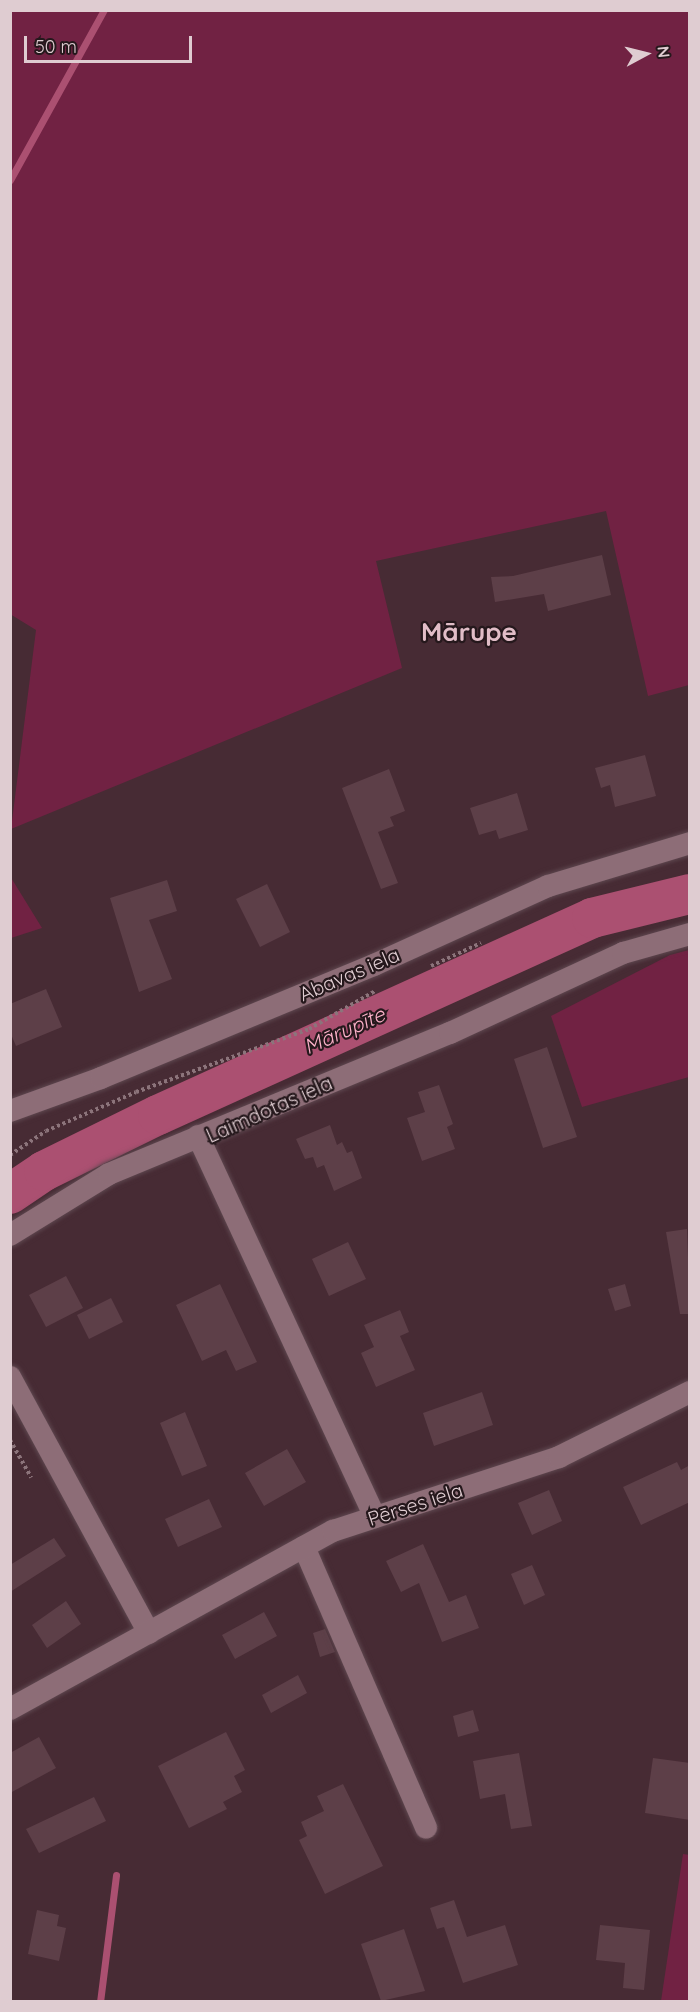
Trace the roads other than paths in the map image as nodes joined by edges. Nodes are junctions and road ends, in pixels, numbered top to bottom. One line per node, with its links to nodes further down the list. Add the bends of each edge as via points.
1 (690, 843): 3 (street, Abavas iela, via 548,886 374,965 101,1078)
2 (690, 934): 4 (street, Laimdotas iela, via 622,953 450,1033)
3 (10, 1111)
4 (198, 1136): 5 (street, via 109,1174); 8 (street, Laimdotas iela)
5 (10, 1234)
6 (10, 1377): 10 (street)
7 (690, 1392): 8 (street, Pērses iela, via 559,1456)
8 (375, 1517): 9 (street, Pērses iela)
9 (304, 1547): 10 (street, Pērses iela); 12 (street)
10 (149, 1633): 11 (street, Pērses iela)
11 (10, 1708)
12 (426, 1828)

